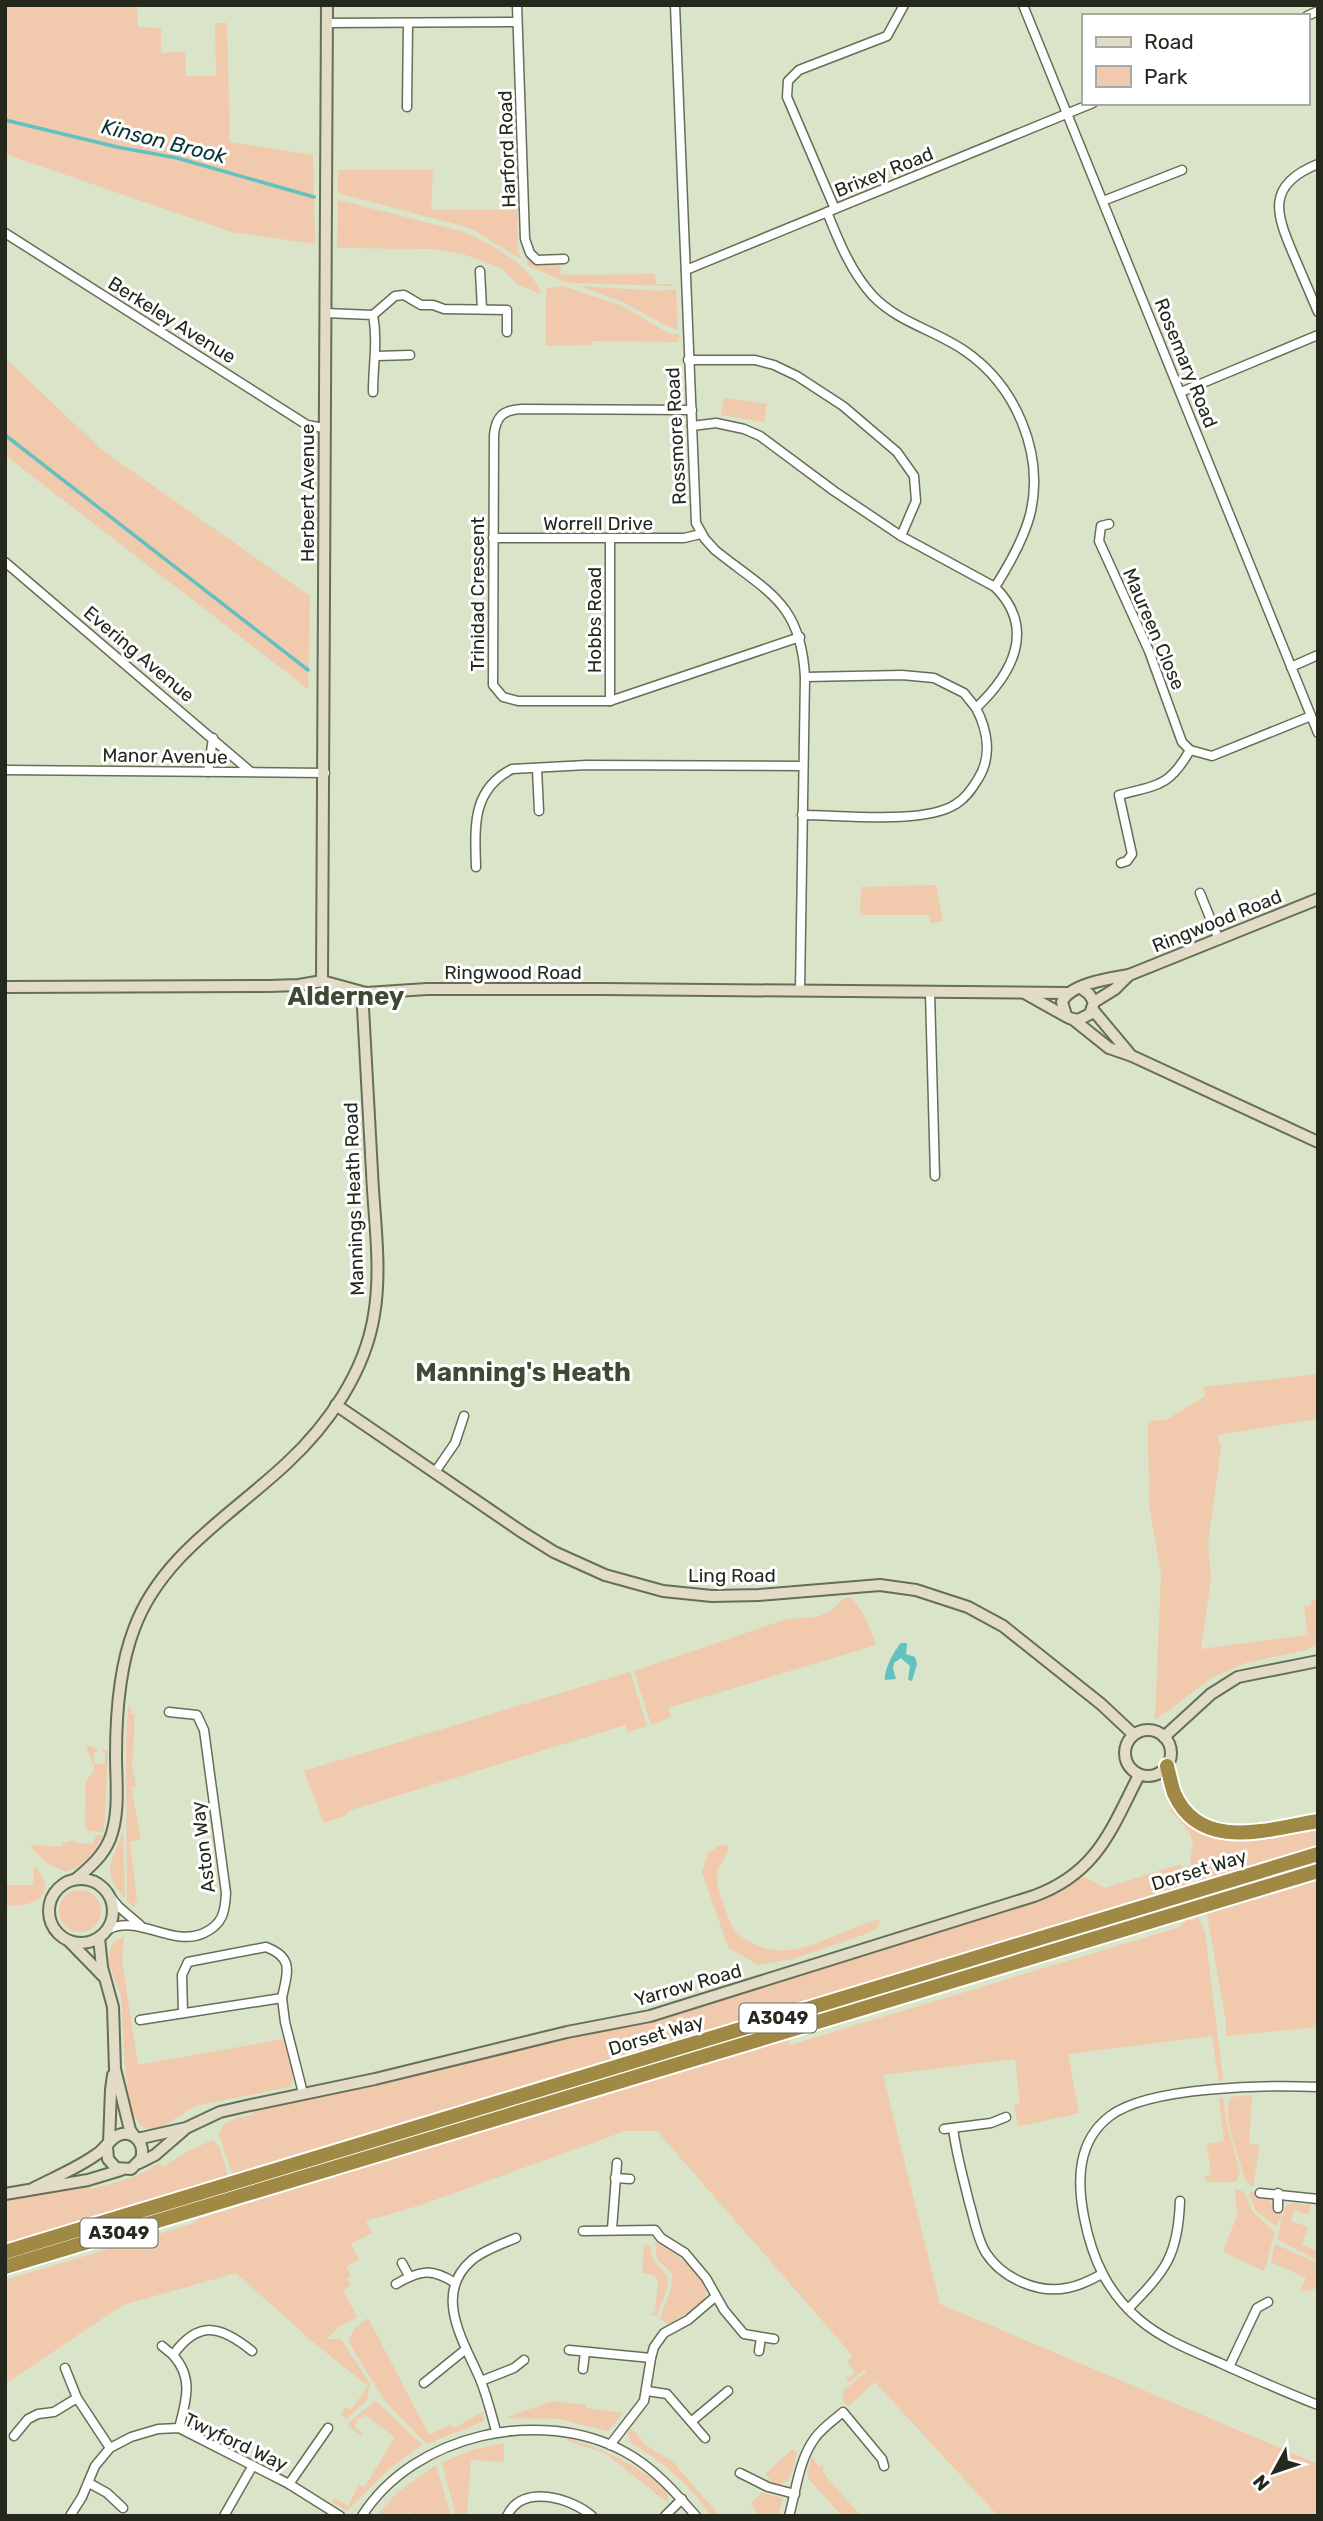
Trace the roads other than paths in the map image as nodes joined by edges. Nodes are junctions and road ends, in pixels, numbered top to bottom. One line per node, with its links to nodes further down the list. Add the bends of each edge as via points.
1 (327, 5): 7 (street, Herbert Avenue)
2 (517, 5): 6 (street, Harford Road)
3 (675, 5): 18 (street, Rossmore Road)
4 (904, 5): 15 (street, via 887,36 799,70 788,81 788,97)
5 (1023, 5): 11 (street, Rosemary Road)
6 (517, 22): 8 (street); 17 (street, Harford Road, via 525,239 537,260)
7 (327, 23): 8 (street); 22 (street, Herbert Avenue)
8 (408, 23): 10 (street)
9 (1088, 105): 11 (street, Brixey Road)
10 (407, 107)
11 (1068, 114): 14 (street, Rosemary Road); 15 (street, Brixey Road)
12 (1318, 164): 21 (street, via 1289,181 1278,210)
13 (1182, 170): 14 (street)
14 (1103, 201): 30 (street, Rosemary Road)
15 (831, 211): 18 (street, Brixey Road); 40 (street, via 848,260 875,298 975,358 1010,398 1024,425 1032,461 1030,514)
16 (5, 233): 33 (street, Berkeley Avenue, via 307,425)
17 (564, 260)
18 (686, 270): 28 (street, Rossmore Road)
19 (480, 271): 20 (street)
20 (482, 309): 23 (street, via 421,305 404,295 395,296); 24 (street, via 507,310)
21 (1318, 312)
22 (325, 313): 23 (street); 33 (street, Herbert Avenue)
23 (373, 315): 27 (street)
24 (507, 332)
25 (1318, 335): 30 (street)
26 (410, 355): 27 (street)
27 (376, 356): 29 (street)
28 (688, 359): 31 (street, Rossmore Road); 36 (street, via 755,360 774,365 842,406 897,452 914,476 916,502)
29 (373, 392)
30 (1181, 392): 43 (street, Rosemary Road)
31 (692, 410): 32 (street, Rossmore Road); 37 (street, Trinidad Crescent, via 522,410 502,414 494,435)
32 (692, 426): 35 (street, Rossmore Road, via 696,523); 36 (street, via 724,425 760,436)
33 (324, 429): 56 (street, Herbert Avenue)
34 (1109, 524): 50 (street, Maureen Close, via 1101,526 1099,541 1149,651 1182,742)
35 (701, 534): 38 (street, Worrell Drive); 41 (street, via 780,601)
36 (901, 536): 40 (street)
37 (493, 538): 38 (street, Worrell Drive); 45 (street, Trinidad Crescent, via 492,670 496,689 503,697 518,701)
38 (610, 539): 45 (street, Hobbs Road)
39 (5, 562): 49 (street, Evering Avenue)
40 (995, 587): 46 (street, via 1012,614 1017,639 1002,681)
41 (800, 637): 44 (street); 45 (street, Trinidad Crescent)
42 (1318, 655): 43 (street)
43 (1292, 667): 47 (street, Rosemary Road)
44 (805, 677): 46 (street, via 934,678 964,692); 51 (street)
45 (610, 701)
46 (976, 708): 58 (street, via 986,734 986,760 975,784 956,804 912,816)
47 (1311, 716): 48 (street, Rosemary Road); 50 (street, via 1212,756)
48 (1318, 733)
49 (213, 738): 54 (street); 55 (street, Evering Avenue)
50 (1190, 750): 59 (street, via 1174,775 1162,784 1119,795 1132,855)
51 (803, 766): 52 (street); 58 (street)
52 (537, 769): 57 (street); 60 (street, via 512,769 481,800 475,822)
53 (5, 770): 54 (street, Manor Avenue)
54 (208, 772): 55 (street, Manor Avenue)
55 (251, 772): 56 (street, Manor Avenue)
56 (325, 773): 65 (street, Herbert Avenue)
57 (540, 811)
58 (802, 815): 68 (street)
59 (1121, 863)
60 (476, 867)
61 (1200, 893): 63 (street)
62 (1318, 900): 63 (street, Ringwood Road)
63 (1219, 940): 64 (street, Ringwood Road)
64 (1129, 975): 67 (street, Ringwood Road); 73 (street, Ringwood Road)
65 (322, 981): 66 (street, Ringwood Road, via 269,986); 70 (street, Ringwood Road)
66 (5, 987)
67 (1081, 989): 72 (street); 73 (street, via 1089,993)
68 (800, 990): 69 (street, Ringwood Road); 70 (street, Ringwood Road, via 427,989)
69 (930, 992): 71 (street, Ringwood Road); 77 (street)
70 (366, 993): 78 (street, Mannings Heath Road, via 376,1297 357,1368)
71 (1024, 993): 72 (street, Ringwood Road); 74 (street, Ringwood Road)
72 (1067, 993): 74 (street, via 1062,1006)
73 (1093, 1006): 74 (street, via 1083,1020); 75 (street)
74 (1070, 1017): 75 (street, Ringwood Road, via 1109,1048)
75 (1132, 1056): 76 (street, Ringwood Road)
76 (1318, 1142)
77 (935, 1176)
78 (336, 1405): 80 (street, Ling Road); 89 (street, Mannings Heath Road, via 287,1463 183,1555 144,1606 121,1680 115,1822)
79 (464, 1416): 80 (street, via 455,1443)
80 (435, 1472): 83 (street, Ling Road, via 554,1552 605,1575 663,1591 734,1597 880,1585 916,1590 968,1607 1003,1626)
81 (1318, 1661): 84 (street, via 1238,1677 1211,1694)
82 (169, 1712): 93 (street, Aston Way, via 197,1714 204,1730 225,1909 214,1929 199,1936 181,1938)
83 (1133, 1734): 84 (street, via 1146,1730); 86 (street, via 1124,1754)
84 (1164, 1737): 85 (street, via 1171,1752)
85 (1167, 1766): 86 (street, via 1157,1774); 87 (highway, via 1174,1793 1185,1809 1209,1827 1241,1834)
86 (1139, 1775): 102 (street, Yarrow Road, via 1101,1846 1069,1880 1053,1889 650,2016)
87 (1318, 1821)
88 (1318, 1854): 122 (highway, Dorset Way / A3049)
89 (100, 1857): 91 (street, Mannings Heath Road); 92 (street)
90 (1318, 1871): 124 (highway, Dorset Way / A3049)
91 (76, 1879): 92 (street, via 93,1881); 95 (street, via 60,1887 49,1905 51,1922)
92 (106, 1891): 93 (street, Aston Way, via 118,1908); 94 (street, via 113,1916)
93 (142, 1927): 94 (street, Aston Way, via 116,1926)
94 (103, 1934): 95 (street, via 86,1943); 96 (street)
95 (69, 1941): 96 (street)
96 (105, 1978): 100 (street, via 113,2007)
97 (282, 1998): 98 (street); 98 (street, via 288,1969 285,1958 267,1947 188,1962 182,1975); 102 (street)
98 (184, 2013): 99 (street)
99 (140, 2020)
100 (115, 2069): 105 (street); 106 (street)
101 (1318, 2087): 125 (street, via 1194,2092 1137,2104 1105,2120 1088,2143 1079,2175 1087,2236)
102 (303, 2093): 104 (street, Yarrow Road, via 220,2112)
103 (1006, 2117): 125 (street, via 949,2128 986,2252 1025,2284 1053,2290)
104 (186, 2128): 105 (street, Yarrow Road); 108 (street, Yarrow Road)
105 (136, 2138): 106 (street, via 121,2134); 108 (street, via 142,2148)
106 (108, 2145): 109 (street, via 108,2159); 112 (street)
107 (617, 2163): 110 (street)
108 (139, 2164): 109 (street)
109 (121, 2170): 112 (street)
110 (615, 2178): 111 (street); 119 (street)
111 (630, 2179)
112 (34, 2188): 115 (street)
113 (1260, 2193): 114 (street)
114 (1278, 2193): 116 (street); 118 (street)
115 (5, 2194)
116 (1318, 2199)
117 (1180, 2201): 131 (street, via 1179,2230 1171,2258)
118 (1278, 2208)
119 (612, 2229): 120 (street); 129 (street, via 655,2230 685,2253)
120 (583, 2231)
121 (516, 2238): 127 (street, via 474,2258)
122 (5, 2252)
123 (402, 2263): 126 (street)
124 (5, 2267)
125 (1102, 2274): 131 (street)
126 (409, 2276): 127 (street, via 439,2272); 128 (street)
127 (455, 2283): 135 (street, via 453,2316)
128 (396, 2284)
129 (715, 2297): 132 (street, via 744,2334); 141 (street, via 664,2333)
130 (1268, 2302): 144 (street, via 1257,2308)
131 (1128, 2309): 144 (street, via 1164,2337)
132 (761, 2338): 133 (street); 138 (street)
133 (774, 2339)
134 (162, 2346): 140 (street)
135 (466, 2349): 146 (street); 147 (street)
136 (569, 2350): 139 (street)
137 (252, 2351): 140 (street, via 232,2335 206,2330 183,2342)
138 (759, 2351)
139 (585, 2352): 141 (street); 145 (street)
140 (173, 2355): 155 (street, via 187,2379)
141 (651, 2358): 148 (street)
142 (524, 2360): 146 (street)
143 (65, 2368): 150 (street)
144 (1229, 2368): 152 (street)
145 (583, 2369)
146 (481, 2381): 157 (street)
147 (424, 2383)
148 (647, 2391): 154 (street, via 667,2394); 160 (street)
149 (728, 2391): 154 (street)
150 (77, 2398): 158 (street, via 54,2412 28,2419); 161 (street)
151 (838, 2402): 153 (street)
152 (1318, 2405)
153 (843, 2412): 162 (street); 169 (street, via 810,2446)
154 (692, 2421): 159 (street)
155 (179, 2428): 161 (street, Twyford Way, via 140,2434); 163 (street, Twyford Way)
156 (328, 2428): 168 (street)
157 (496, 2431): 160 (street, via 555,2430); 175 (street, via 428,2457 380,2493)
158 (14, 2436)
159 (705, 2438)
160 (610, 2445): 170 (street, via 644,2465)
161 (110, 2448): 167 (street, via 95,2466)
162 (884, 2466)
163 (253, 2467): 168 (street, Twyford Way); 173 (street)
164 (760, 2471): 166 (street)
165 (740, 2473): 166 (street)
166 (755, 2480): 169 (street)
167 (89, 2483): 171 (street); 172 (street)
168 (289, 2484): 174 (street, Twyford Way)
169 (795, 2494): 180 (street)
170 (682, 2499): 178 (street); 179 (street)
171 (123, 2508)
172 (70, 2516)
173 (224, 2516)
174 (340, 2516)
175 (362, 2516)
176 (507, 2516): 177 (street, via 517,2503 548,2496 581,2506)
177 (592, 2516)
178 (664, 2516)
179 (696, 2516)
180 (789, 2516)

